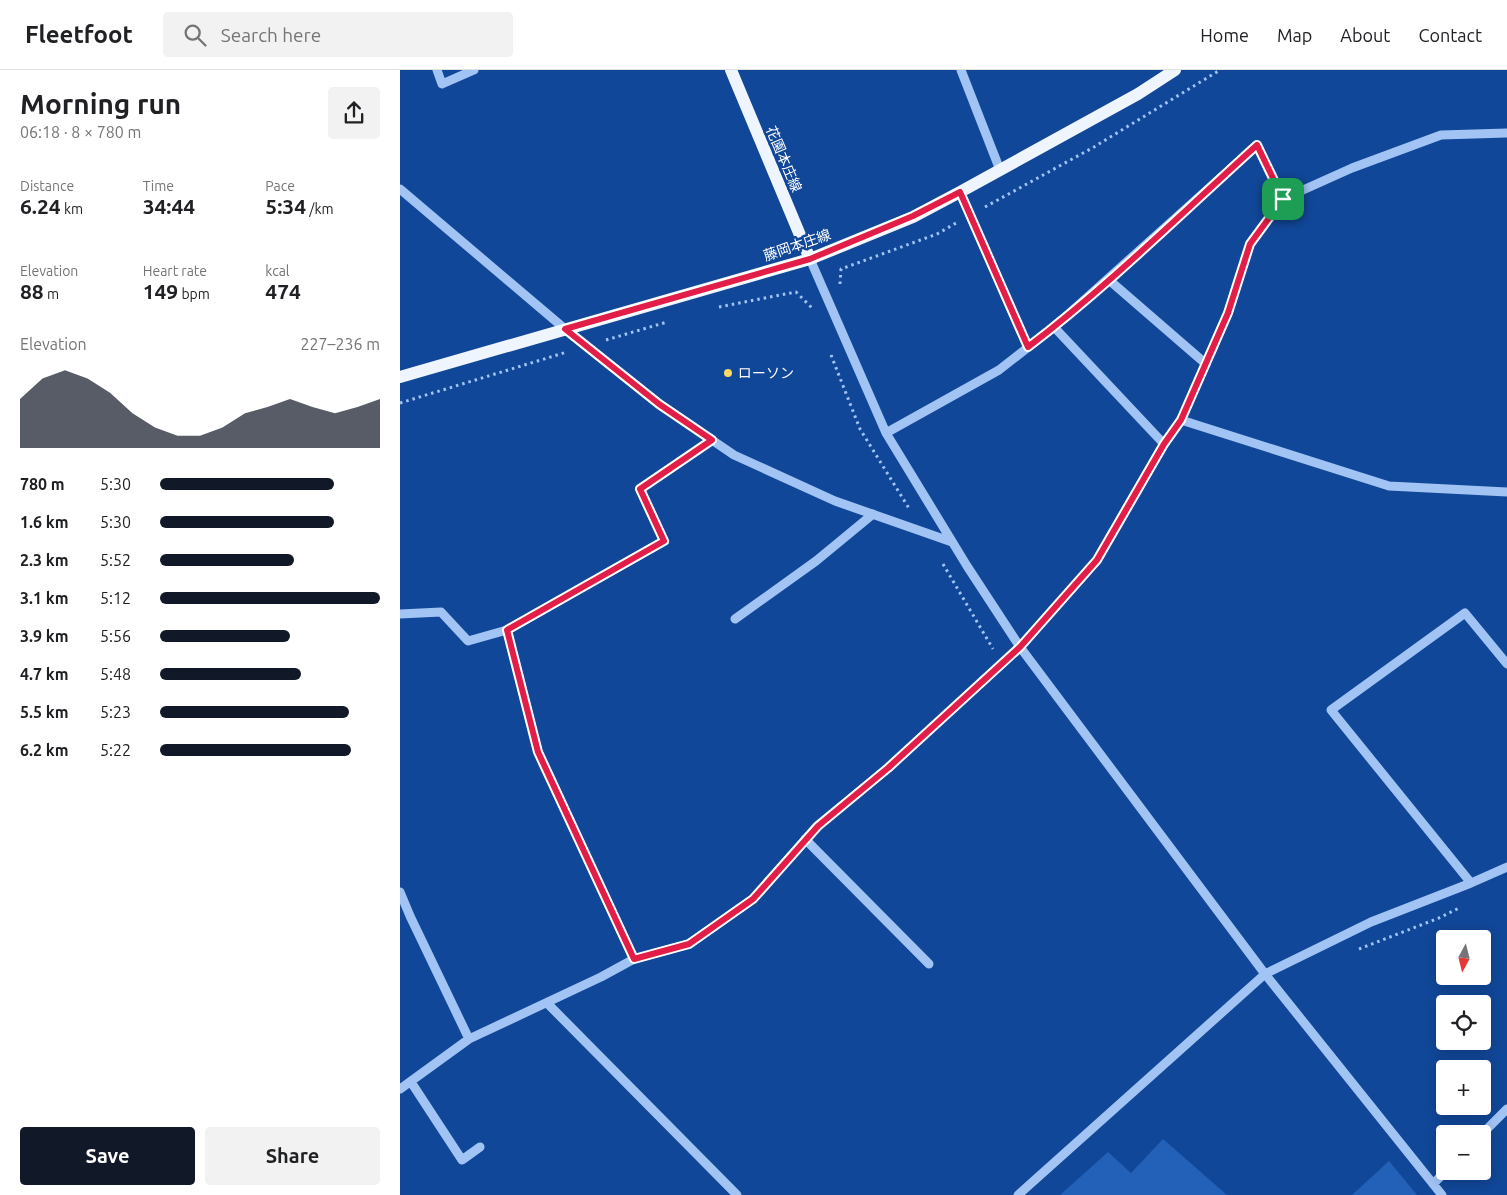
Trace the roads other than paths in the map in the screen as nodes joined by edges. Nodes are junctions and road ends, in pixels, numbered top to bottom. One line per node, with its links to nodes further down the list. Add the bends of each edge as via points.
1 (437, 70): 2 (street, via 442,84)
2 (474, 70)
3 (731, 70): 11 (main road, 花園本庄線)
4 (962, 70): 7 (street)
5 (1175, 70): 7 (main road, 藤岡本庄線)
6 (1507, 133): 10 (street, via 1441,134)
7 (1000, 170): 9 (main road, 藤岡本庄線)
8 (400, 189): 14 (street)
9 (960, 192): 11 (main road, 藤岡本庄線, via 913,216); 15 (street)
10 (1283, 199): 12 (street, via 1257,145); 16 (street, via 1250,244 1228,313)
11 (810, 259): 14 (main road, 藤岡本庄線); 19 (street)
12 (1109, 280): 13 (street); 16 (street)
13 (1054, 327): 15 (street); 21 (street)
14 (565, 329): 17 (main road, 藤岡本庄線); 20 (street, via 659,404)
15 (1028, 347): 19 (street, via 999,370)
16 (1206, 364): 18 (street)
17 (400, 377)
18 (1181, 420): 21 (street); 22 (street, via 1389,486)
19 (886, 433): 24 (street)
20 (712, 440): 23 (street, via 835,501); 27 (street, via 640,489 664,541)
21 (1164, 444): 28 (street, via 1097,560)
22 (1507, 492)
23 (873, 514): 24 (street); 26 (street, via 816,562)
24 (952, 542): 28 (street)
25 (400, 614): 27 (street, via 441,612 468,641)
26 (735, 619)
27 (507, 630): 34 (street, via 538,752)
28 (1020, 647): 30 (street); 36 (street)
29 (1507, 664): 32 (street, via 1465,613 1331,710)
30 (805, 840): 34 (street, via 753,899 689,944); 35 (street)
31 (1507, 867): 32 (street)
32 (1471, 884): 36 (street, via 1371,922)
33 (400, 892): 38 (street)
34 (634, 959): 37 (street)
35 (929, 964)
36 (1265, 974): 45 (street); 47 (street)
37 (547, 1003): 38 (street); 46 (street)
38 (469, 1039): 39 (street)
39 (411, 1082): 40 (street); 43 (street, via 462,1160)
40 (400, 1089)
41 (1507, 1109): 42 (street)
42 (1491, 1125)
43 (480, 1147)
44 (1437, 1180): 45 (street)
45 (1433, 1184): 48 (street)
46 (737, 1195)
47 (1018, 1195)
48 (1442, 1195)

